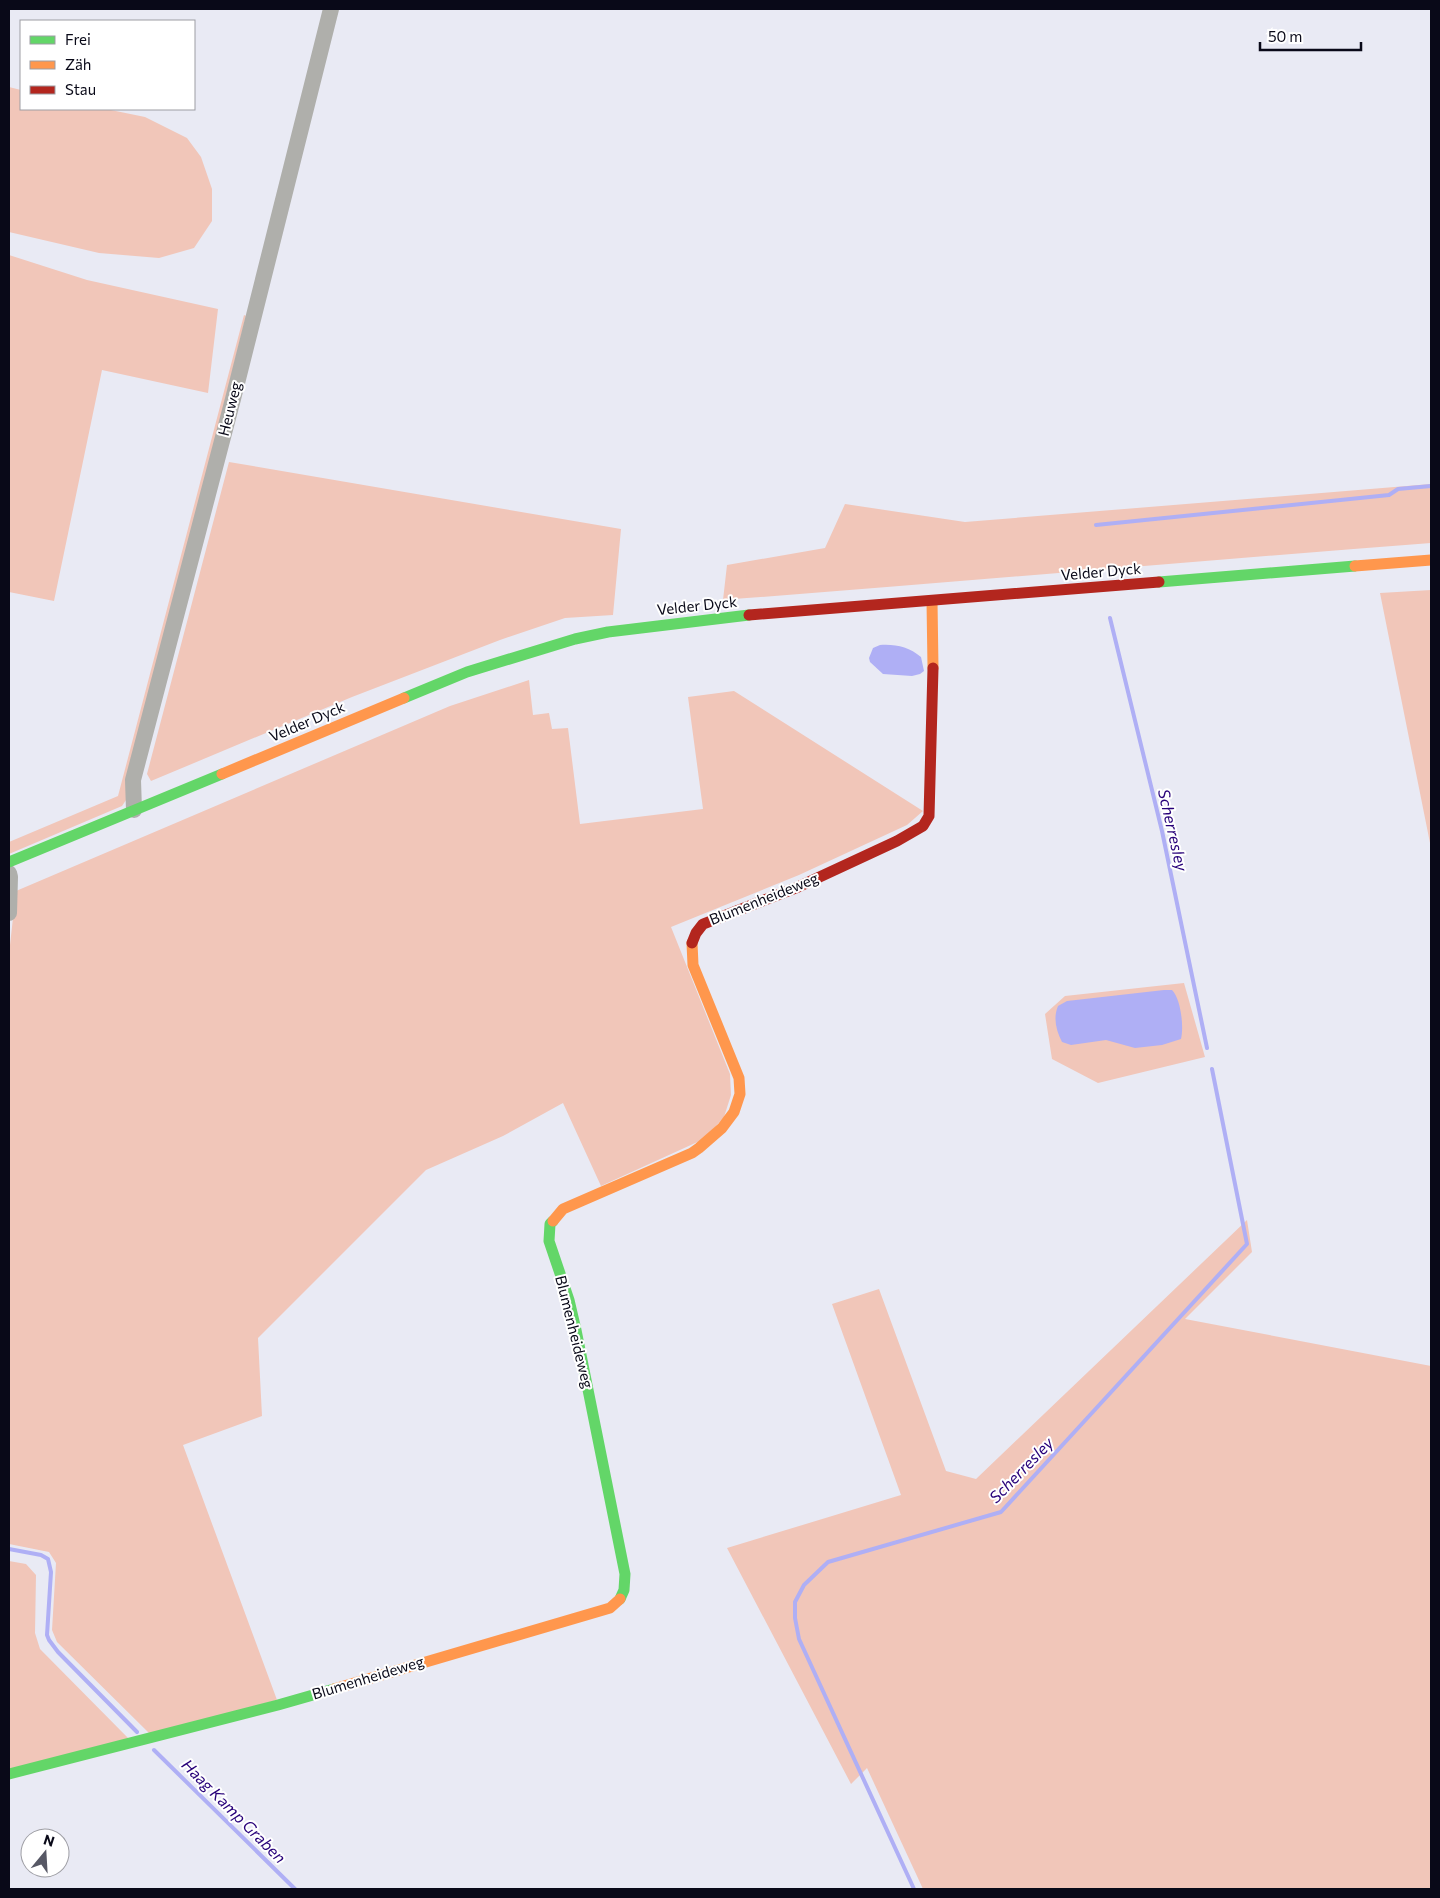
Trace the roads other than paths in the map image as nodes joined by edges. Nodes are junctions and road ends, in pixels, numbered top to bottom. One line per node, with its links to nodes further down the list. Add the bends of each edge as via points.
1 (331, 9): 4 (street, Heuweg, via 133,780)
2 (1431, 560): 3 (street, Velder Dyck)
3 (932, 601): 4 (street, Velder Dyck, via 673,622 575,639 467,672); 8 (street, Blumenheideweg, via 929,816 923,826 798,887 703,924 696,931 690,950 693,965 739,1078 740,1094 736,1107 727,1123 692,1153 563,1209 550,1224 549,1241 576,1330 625,1574 626,1591 619,1603 278,1705)
4 (134, 810): 5 (street, Velder Dyck)
5 (9, 862)
6 (9, 873): 7 (street)
7 (9, 913)
8 (9, 1774)

